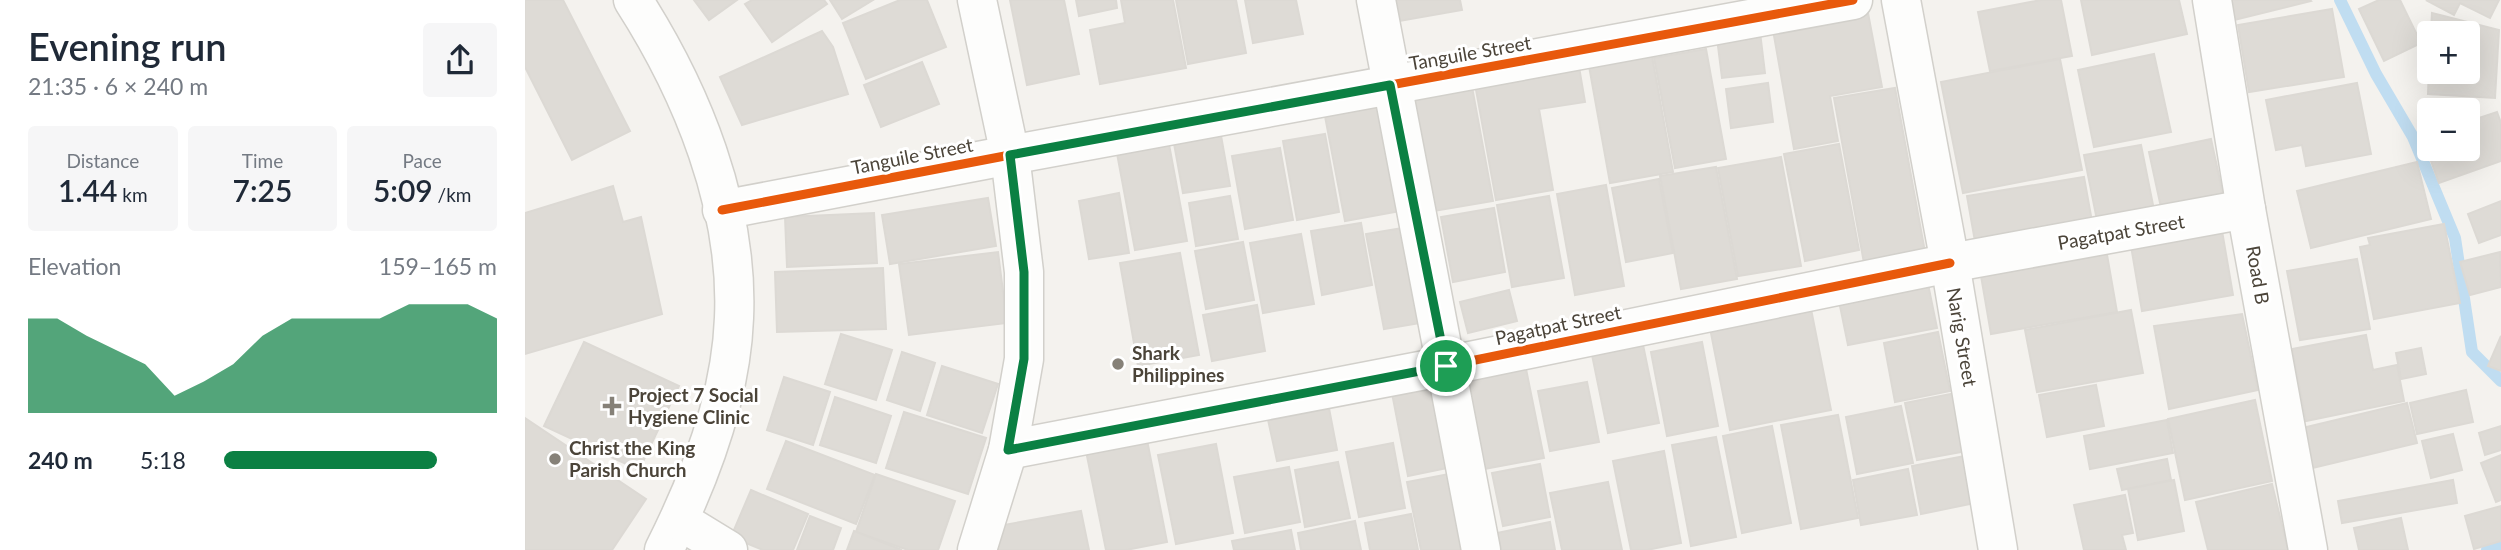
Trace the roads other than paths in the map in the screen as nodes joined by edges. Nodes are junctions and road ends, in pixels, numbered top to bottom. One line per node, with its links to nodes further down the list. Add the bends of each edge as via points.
1 (633, 0): 10 (street, via 685,93 701,131)
2 (977, 0): 8 (street)
3 (1376, 0): 7 (street)
4 (1853, 0): 7 (street, Tanguile Street)
5 (1901, 0): 11 (street, Narig Street)
6 (2212, 0): 9 (street, Road B)
7 (1390, 85): 8 (street, Tanguile Street); 12 (street)
8 (1010, 155): 10 (street, Tanguile Street); 13 (street, via 1024,272 1024,359)
9 (2246, 209): 11 (street, Pagatpat Street); 19 (street, Road B)
10 (722, 210): 14 (street, via 733,266 734,319 728,368 700,473)
11 (1950, 263): 12 (street, Pagatpat Street); 18 (street, Narig Street)
12 (1446, 366): 13 (street, Pagatpat Street); 17 (street)
13 (1008, 450): 16 (street)
14 (672, 535): 15 (street)
15 (728, 550)
16 (977, 550)
17 (1481, 550)
18 (1998, 550)
19 (2308, 550)

